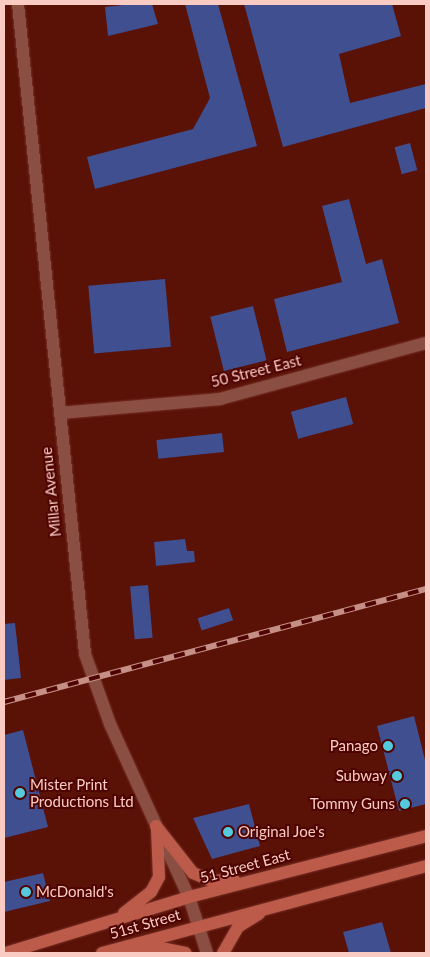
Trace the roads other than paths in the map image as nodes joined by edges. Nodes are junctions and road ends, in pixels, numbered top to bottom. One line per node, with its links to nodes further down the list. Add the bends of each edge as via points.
1 (18, 4): 3 (street, Millar Avenue)
2 (426, 343): 3 (street, 50 Street East, via 220,398)
3 (60, 413): 4 (street, Millar Avenue, via 85,654 110,724)
4 (156, 826): 7 (main road, via 193,873 212,881); 8 (street, Millar Avenue); 10 (main road, via 160,859 155,884 139,903)
5 (426, 836): 7 (main road, 51 Street East)
6 (426, 866): 9 (main road)
7 (261, 879): 8 (main road, 51 Street East)
8 (189, 898): 10 (main road, 51st Street); 11 (street, Millar Avenue)
9 (279, 904): 11 (main road); 16 (main road, via 238,927)
10 (110, 922): 12 (main road, 51st Street)
11 (198, 925): 13 (main road, 51st Street); 15 (street, Millar Avenue)
12 (6, 953)
13 (104, 953): 14 (main road, via 162,948)
14 (185, 953)
15 (207, 953)
16 (223, 953)

